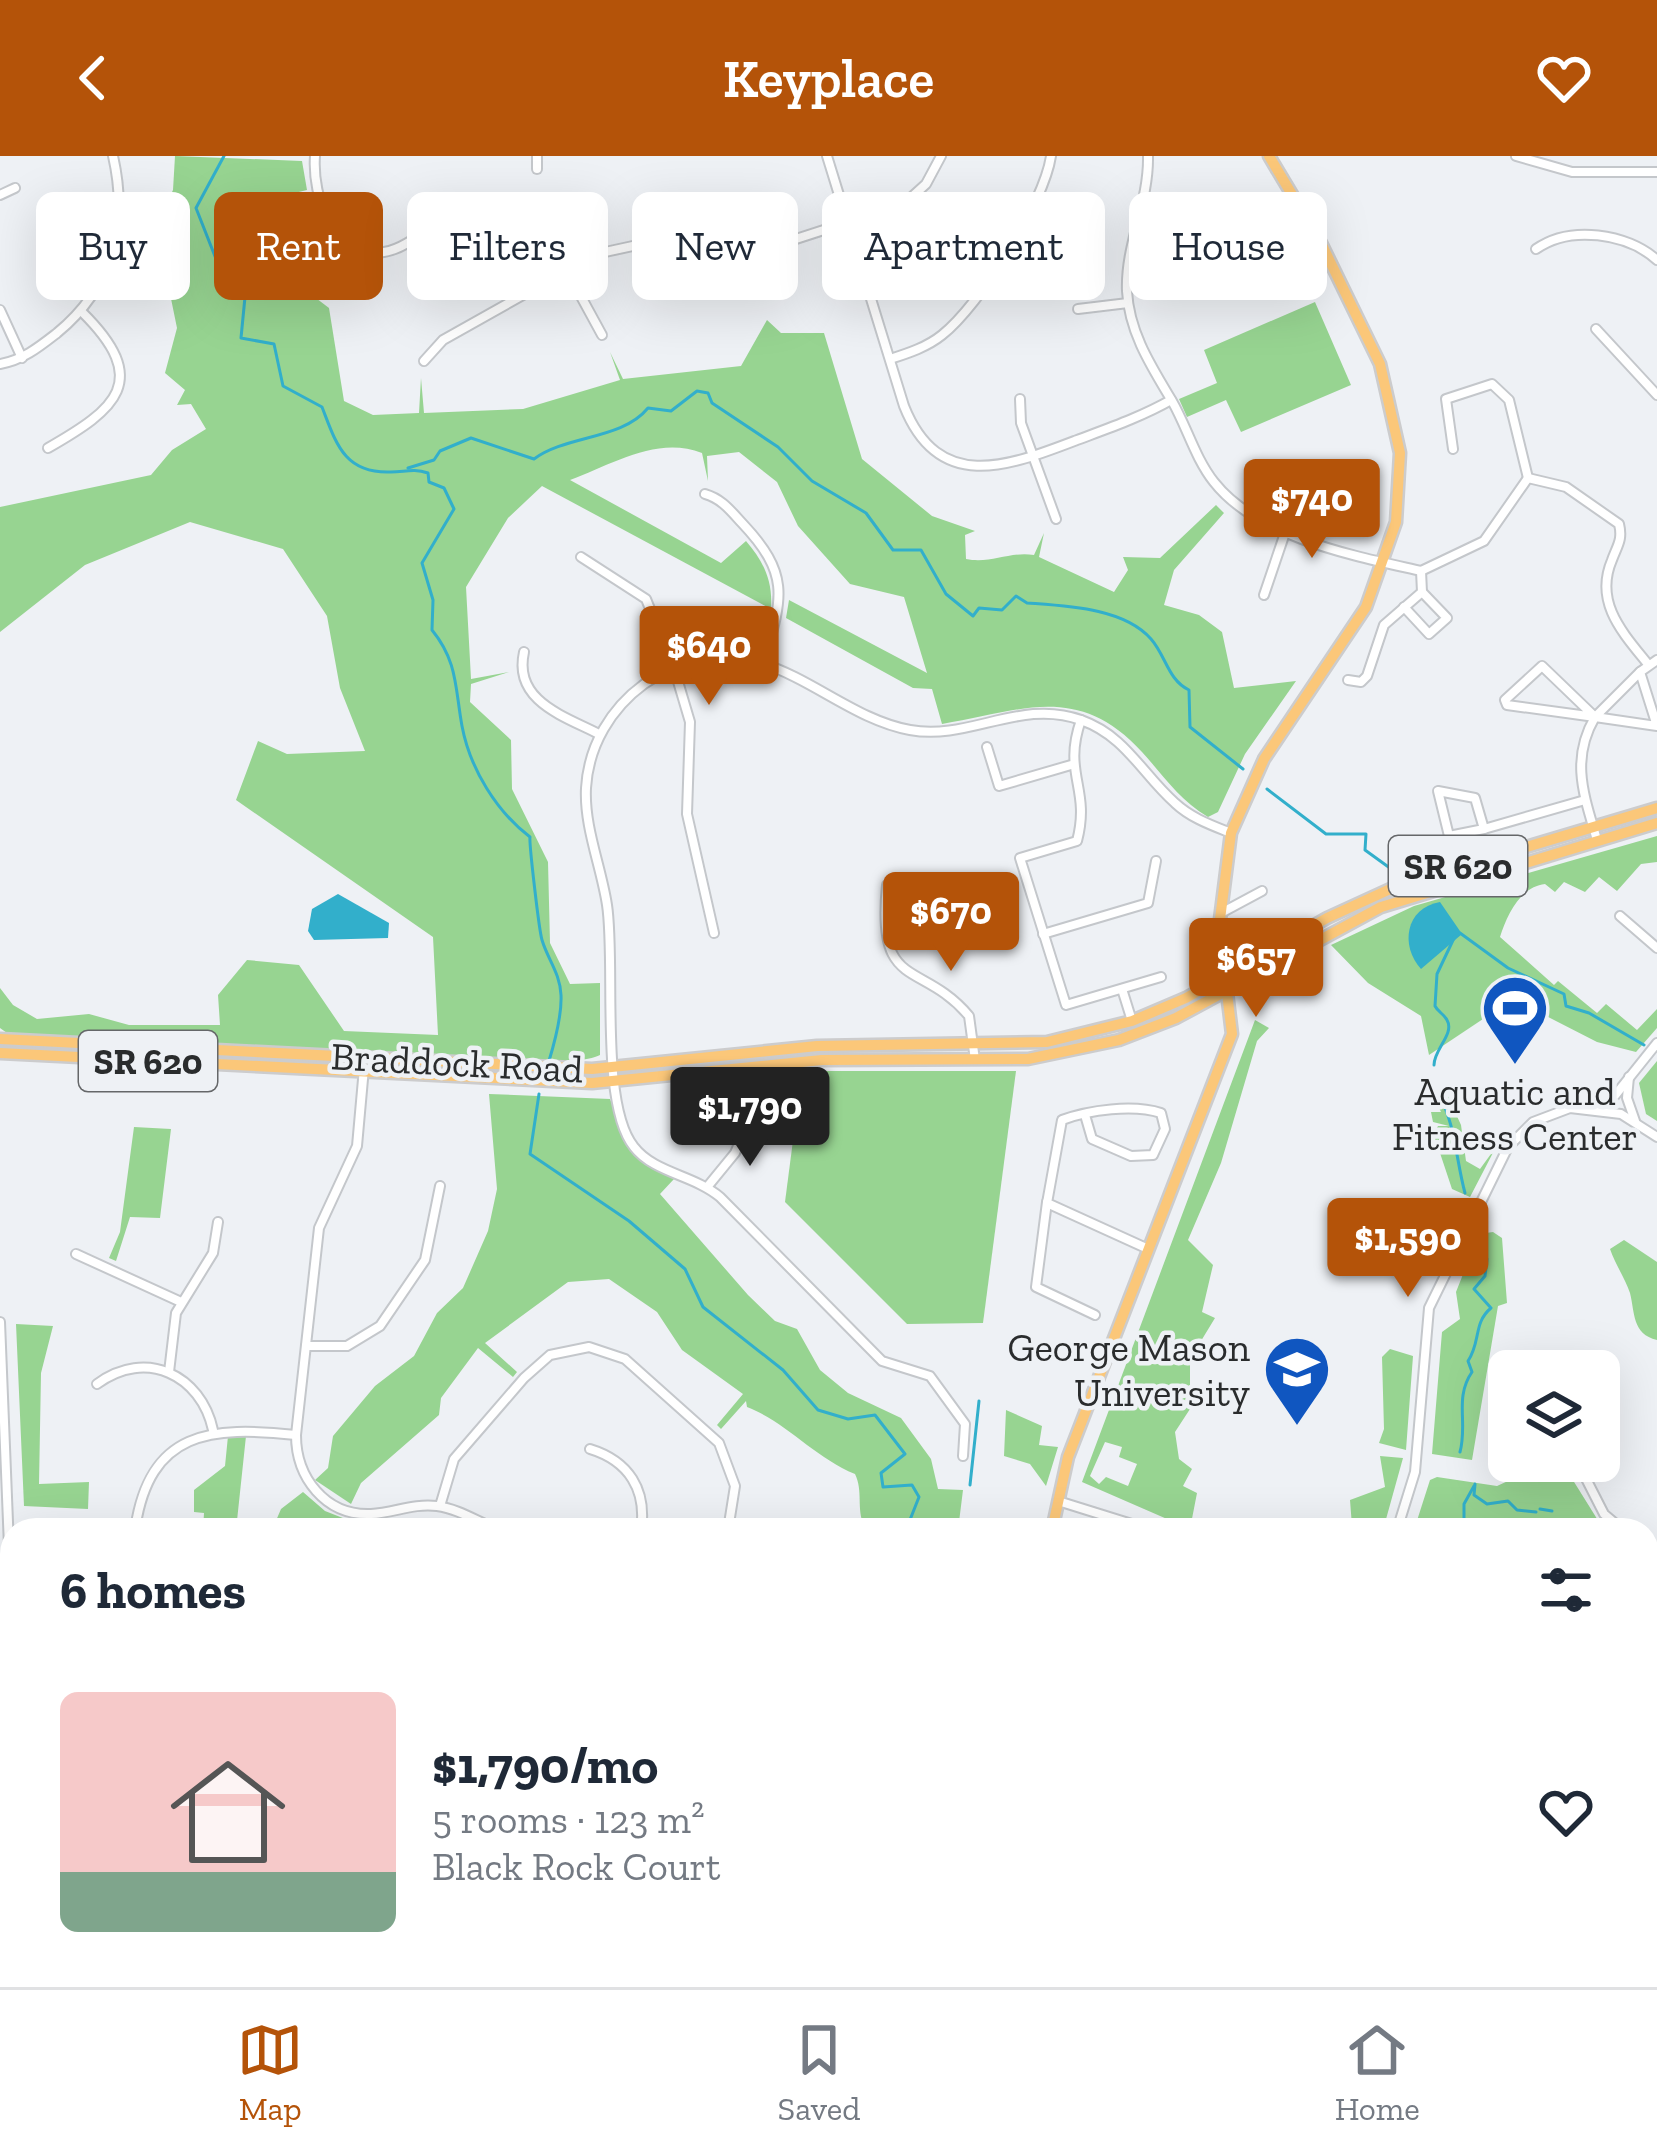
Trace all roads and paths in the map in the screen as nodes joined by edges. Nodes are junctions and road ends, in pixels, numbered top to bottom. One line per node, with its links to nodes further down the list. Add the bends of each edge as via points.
1 (113, 156): 29 (street, via 110,264)
2 (315, 156): 18 (street, via 326,216 352,246 373,252)
3 (537, 156): 10 (street)
4 (827, 156): 13 (street)
5 (940, 156): 14 (street)
6 (1052, 156): 33 (street, via 1042,193 961,316 934,340)
7 (1148, 156): 15 (street)
8 (1269, 156): 47 (main road, via 1321,243 1387,383 1401,478)
9 (1516, 156): 11 (street, via 1572,172)
10 (537, 169)
11 (1657, 172)
12 (15, 188): 16 (street)
13 (838, 192)
14 (917, 192)
15 (1145, 192)
16 (0, 195)
17 (822, 231): 20 (street, via 754,251 628,245)
18 (407, 242)
19 (1536, 249): 22 (street, via 1553,238 1611,237)
20 (608, 253)
21 (1129, 256): 26 (street)
22 (1657, 260)
23 (512, 300): 34 (street, via 443,340)
24 (583, 300): 31 (street)
25 (872, 300): 33 (street)
26 (1128, 303): 27 (street); 38 (street)
27 (1078, 309)
28 (0, 310): 32 (street)
29 (82, 312): 32 (street); 39 (street, via 114,352 118,388 100,418)
30 (1596, 328): 36 (street)
31 (602, 335)
32 (22, 358): 35 (street)
33 (890, 359): 41 (street, via 910,420 937,452 984,468)
34 (424, 362)
35 (0, 364)
36 (1657, 395)
37 (1021, 399): 41 (street)
38 (1171, 400): 41 (street); 45 (street, via 1226,496)
39 (48, 448)
40 (1453, 449): 42 (street, via 1446,399 1492,384 1509,400)
41 (1033, 457): 44 (street)
42 (1528, 478): 48 (street, via 1484,541); 53 (street, via 1565,487 1615,518 1622,539 1608,571 1608,606)
43 (705, 494): 54 (street, via 724,503 776,566 780,602)
44 (1056, 519)
45 (1286, 530): 47 (street); 50 (street)
46 (581, 557): 55 (street, via 646,598)
47 (1384, 562): 48 (street); 68 (main road, via 1353,629 1256,773)
48 (1421, 571): 49 (street)
49 (1422, 592): 51 (street); 51 (street, via 1447,618 1429,634)
50 (1264, 595)
51 (1404, 607): 57 (street, via 1384,625 1366,676)
52 (524, 652): 60 (street, via 522,676 536,700)
53 (1652, 661): 56 (street)
54 (763, 664): 55 (street, via 719,659); 59 (street, via 910,730 956,731 1022,713)
55 (674, 668): 60 (street, via 630,694); 75 (street, via 690,722 687,814)
56 (1640, 672): 58 (street); 58 (street, via 1657,726)
57 (1348, 680)
58 (1595, 717): 58 (street, via 1542,665 1505,700 1507,705); 63 (street, via 1580,753)
59 (1081, 720): 62 (street); 68 (street, via 1124,745 1179,807)
60 (600, 735): 90 (street, via 586,804 608,914)
61 (987, 747): 62 (street, via 999,786)
62 (1071, 765): 76 (street, via 1083,802 1077,841 1020,859)
63 (1585, 800): 66 (street); 67 (street)
64 (1657, 808): 66 (main road, Braddock Road / SR 620)
65 (1657, 823): 69 (main road, Braddock Road / SR 620)
66 (1593, 826): 69 (street); 78 (main road, Braddock Road / SR 620, via 1374,895)
67 (1484, 829): 67 (street, via 1449,836 1438,790 1475,798)
68 (1231, 833): 73 (main road)
69 (1597, 840): 81 (main road, Braddock Road / SR 620, via 1381,907)
70 (1156, 861): 76 (street, via 1148,903)
71 (887, 885): 85 (street, via 892,954 912,977 960,1005)
72 (1262, 890): 73 (street)
73 (1219, 914): 78 (main road)
74 (1620, 916): 77 (street)
75 (714, 933)
76 (1043, 934): 80 (street, via 1066,1005)
77 (1657, 948)
78 (1226, 975): 81 (main road); 82 (main road, Braddock Road / SR 620)
79 (1161, 977): 80 (street)
80 (1122, 989): 82 (street)
81 (1229, 992): 87 (main road, Braddock Road / SR 620, via 1119,1040); 102 (main road, via 1228,1045)
82 (1132, 1021): 85 (main road, Braddock Road / SR 620, via 1047,1042)
83 (0, 1039): 88 (main road, Braddock Road / SR 620)
84 (1657, 1043): 89 (street)
85 (975, 1046): 87 (street); 90 (main road, Braddock Road / SR 620, via 817,1046)
86 (0, 1053): 88 (main road, Braddock Road / SR 620)
87 (975, 1061): 90 (main road, Braddock Road / SR 620, via 822,1060)
88 (364, 1065): 90 (main road, Braddock Road / SR 620); 107 (street, via 357,1146 321,1219)
89 (1630, 1073): 91 (street); 95 (street, via 1627,1098)
90 (614, 1075): 99 (street, via 634,1147)
91 (1615, 1094): 92 (street); 93 (street)
92 (1588, 1106): 93 (street); 124 (street, via 1552,1113 1517,1136 1435,1290 1425,1326 1415,1472)
93 (1605, 1108): 95 (street)
94 (1085, 1115): 94 (street, via 1152,1110 1166,1120 1165,1130 1153,1155 1131,1156 1092,1139); 100 (street, via 1062,1120 1058,1129)
95 (1636, 1122): 97 (street)
96 (746, 1127): 99 (street)
97 (1657, 1137)
98 (440, 1186): 107 (street, via 425,1260 380,1326 347,1346)
99 (708, 1186): 113 (street, via 874,1354 930,1376 965,1424)
100 (1047, 1202): 102 (street); 105 (street, via 1036,1286)
101 (218, 1222): 104 (street, via 213,1253)
102 (1146, 1248): 115 (main road)
103 (76, 1254): 104 (street)
104 (181, 1302): 108 (street)
105 (1095, 1315)
106 (0, 1322): 117 (street)
107 (306, 1346): 111 (street)
108 (169, 1372): 109 (street, via 121,1372); 110 (street, via 202,1395)
109 (98, 1384)
110 (213, 1430): 111 (street); 118 (street, via 156,1468)
111 (296, 1435): 116 (street, via 304,1477 337,1507 369,1514)
112 (590, 1449): 120 (street, via 636,1483)
113 (963, 1456)
114 (1588, 1482): 125 (street)
115 (1058, 1501): 122 (main road); 123 (street)
116 (440, 1506): 119 (street); 121 (street, via 454,1459 524,1378 550,1355 589,1346 625,1359 724,1449 736,1486)
117 (8, 1518)
118 (137, 1518)
119 (470, 1518)
120 (642, 1518)
121 (730, 1518)
122 (1054, 1518)
123 (1113, 1518)
124 (1400, 1518)
125 (1609, 1518)

